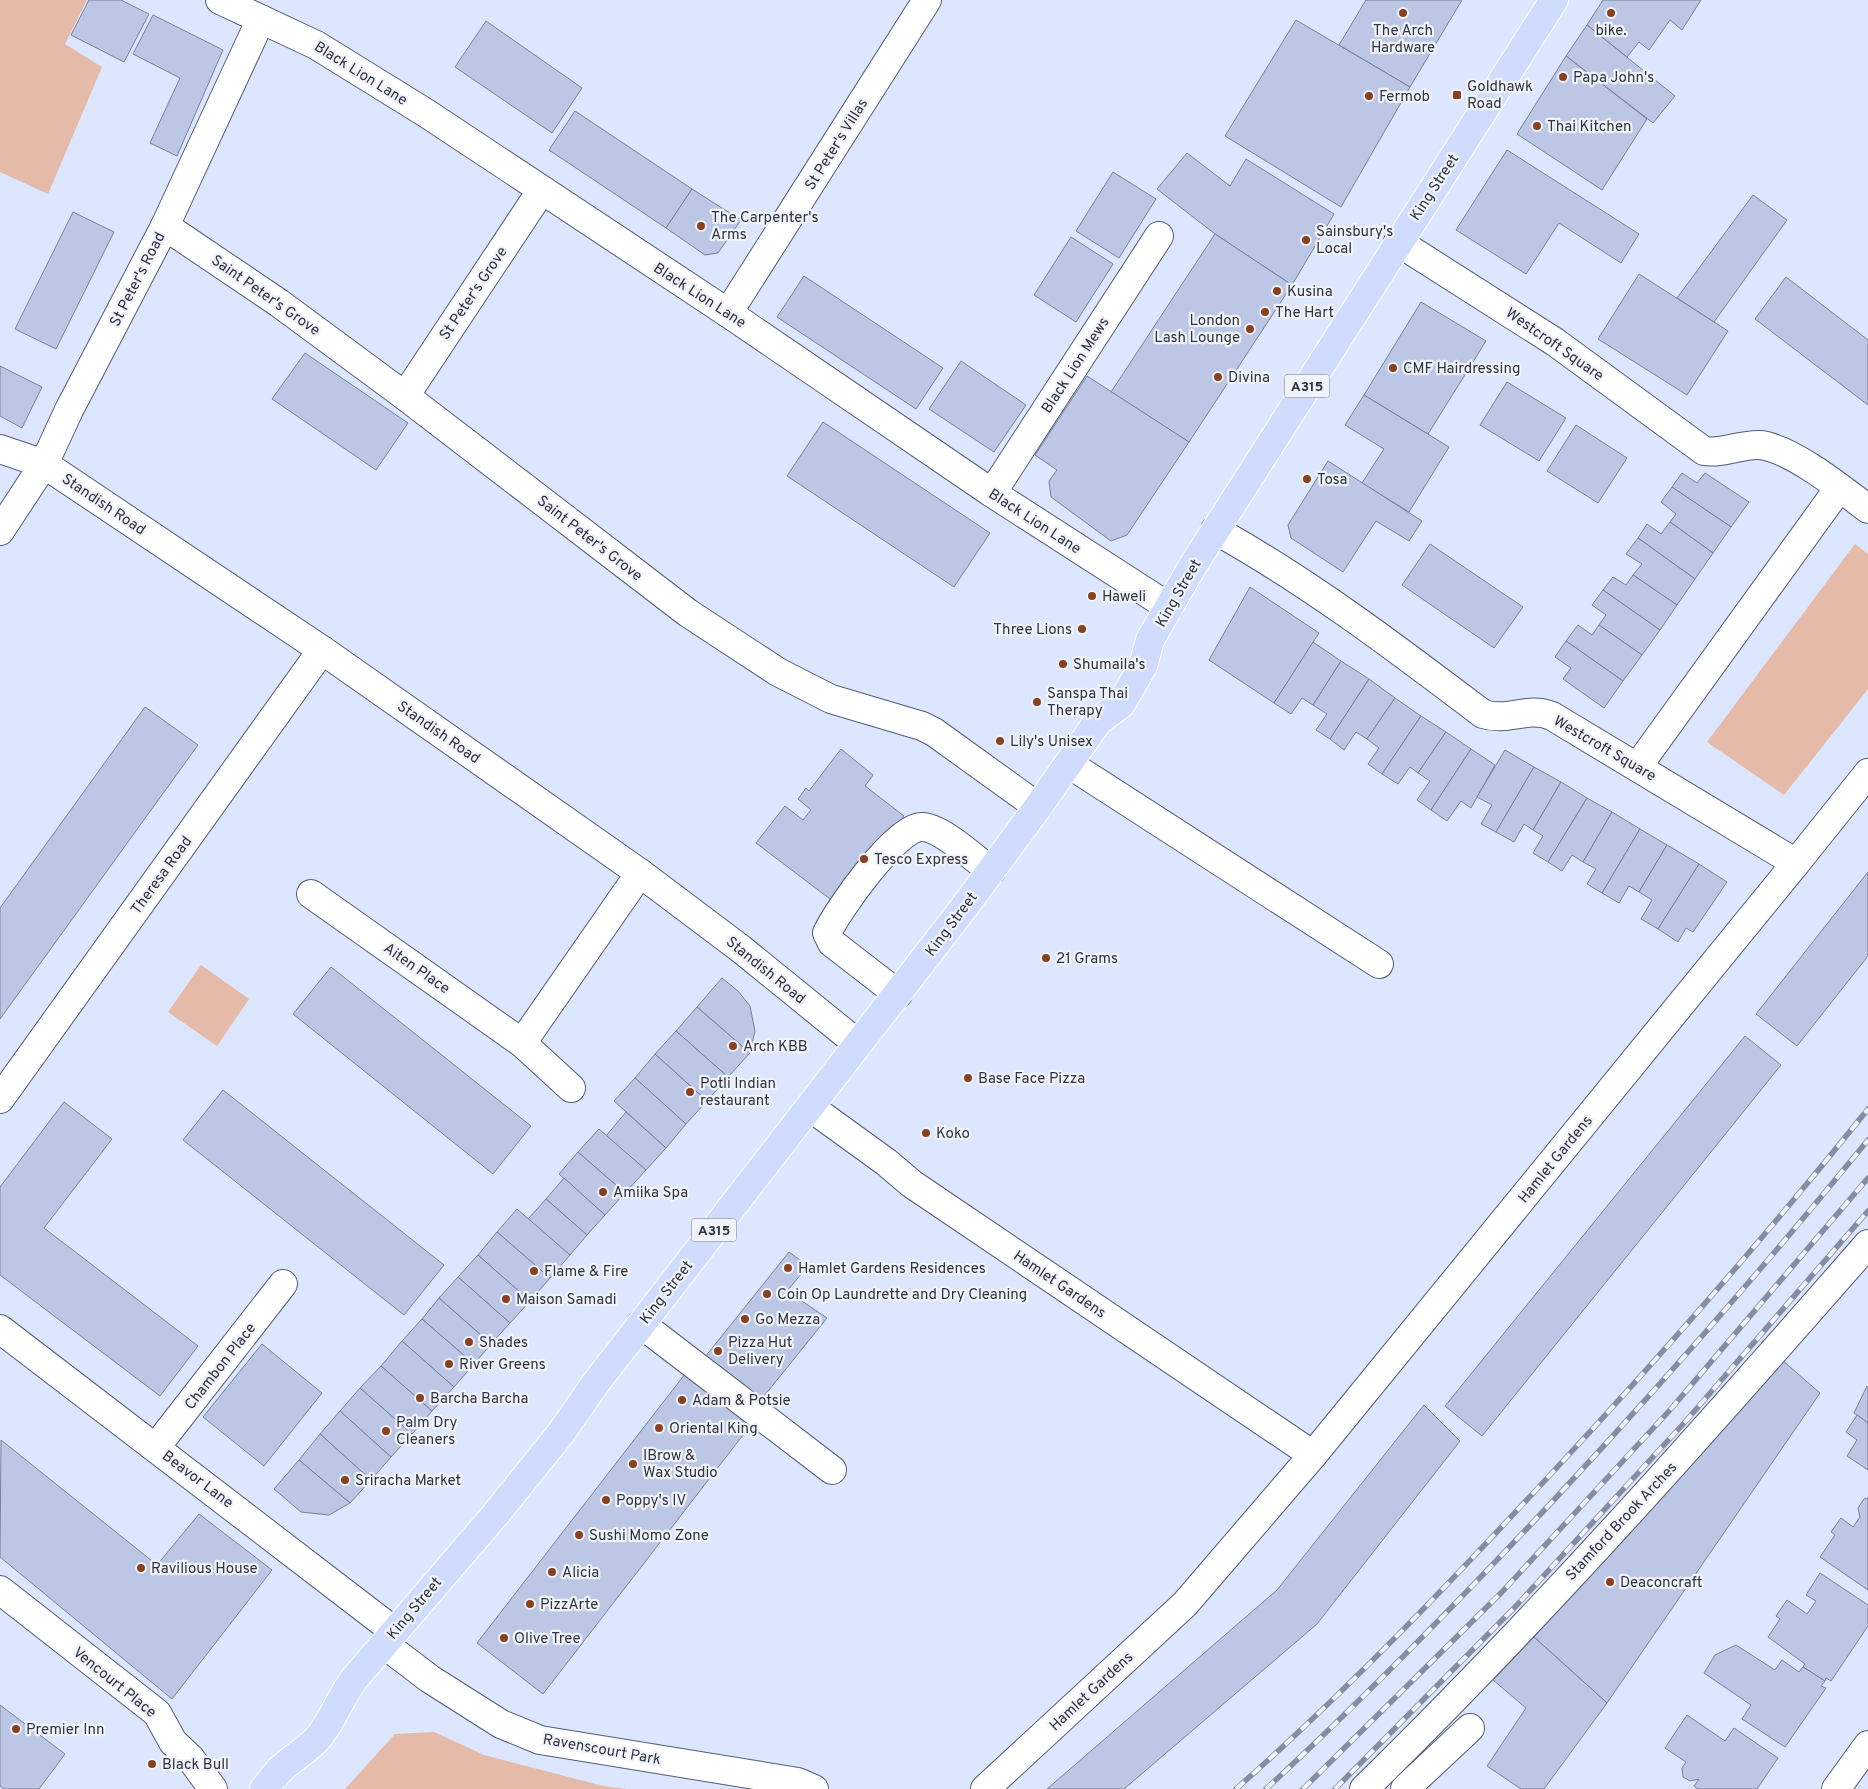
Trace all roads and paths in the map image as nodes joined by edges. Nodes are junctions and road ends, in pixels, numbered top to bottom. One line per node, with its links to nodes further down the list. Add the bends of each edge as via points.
1 (220, 0): 4 (street, Black Lion Lane)
2 (927, 0): 9 (street, St Peter's Villas)
3 (1554, 0): 8 (main road, King Street / A315)
4 (261, 19): 5 (street, Black Lion Lane, via 316,45 426,113); 6 (street, St Peter's Road)
5 (541, 191): 9 (street, Black Lion Lane); 10 (street, St Peter's Grove)
6 (165, 226): 10 (street, Saint Peter's Grove, via 279,303); 12 (street, St Peter's Road)
7 (1159, 236): 14 (street, Black Lion Mews)
8 (1398, 242): 13 (street, Westcroft Square, via 1555,342 1704,451 1718,453 1761,445 1787,453); 16 (main road, King Street / A315)
9 (728, 313): 14 (street, Black Lion Lane)
10 (405, 396): 23 (street, Saint Peter's Grove, via 688,613 778,672 831,699 928,729)
11 (0, 449): 12 (street, Standish Road)
12 (44, 464): 17 (street, St Peter's Road); 19 (street, Standish Road)
13 (1839, 488): 15 (street, Westcroft Square); 21 (street)
14 (992, 493): 18 (street, Black Lion Lane)
15 (1868, 510)
16 (1215, 530): 18 (main road, King Street / A315); 21 (street, Westcroft Square, via 1252,550 1406,656 1483,714 1507,718 1527,711 1540,711)
17 (0, 531)
18 (1169, 607): 20 (main road, King Street / A315, via 1150,640 1143,666 1121,704 1098,721)
19 (322, 650): 26 (street, Standish Road); 33 (street, Theresa Road)
20 (1069, 764): 23 (main road, King Street / A315); 28 (street)
21 (1638, 766): 24 (street, Westcroft Square)
22 (1868, 772): 24 (street)
23 (1038, 807): 25 (main road, King Street / A315)
24 (1796, 864): 40 (street, Hamlet Gardens)
25 (991, 871): 29 (main road, King Street / A315); 29 (street, via 934,830 922,827 900,836 856,889 833,920 827,934 832,943)
26 (640, 873): 30 (street); 31 (street, Standish Road, via 741,949)
27 (311, 894): 30 (street, Aiten Place)
28 (1380, 964)
29 (898, 994): 31 (main road, King Street / A315)
30 (522, 1043): 32 (street, Aiten Place)
31 (858, 1044): 34 (main road, King Street / A315)
32 (571, 1088)
33 (0, 1099)
34 (810, 1107): 37 (main road, King Street / A315); 40 (street, Hamlet Gardens, via 912,1184)
35 (1868, 1244): 50 (street, Stamford Brook Arches, via 1706,1429 1548,1600)
36 (283, 1284): 39 (street, Chambon Place)
37 (641, 1324): 41 (street); 43 (main road, King Street / A315, via 562,1433)
38 (0, 1329): 39 (street, Beavor Lane)
39 (156, 1448): 43 (street, Beavor Lane)
40 (1313, 1455): 49 (street, Hamlet Gardens, via 1184,1604)
41 (832, 1470)
42 (0, 1590): 46 (street, Vencourt Place, via 157,1713 173,1742 191,1759)
43 (389, 1638): 47 (main road, King Street / A315, via 343,1694 331,1721 319,1736 282,1768); 48 (street, Ravenscourt Park, via 430,1679 500,1724 540,1740 798,1782)
44 (1470, 1728): 51 (street)
45 (1868, 1745): 52 (street)
46 (212, 1789)
47 (264, 1789)
48 (814, 1789)
49 (985, 1789)
50 (1364, 1789)
51 (1405, 1789)
52 (1836, 1789)

